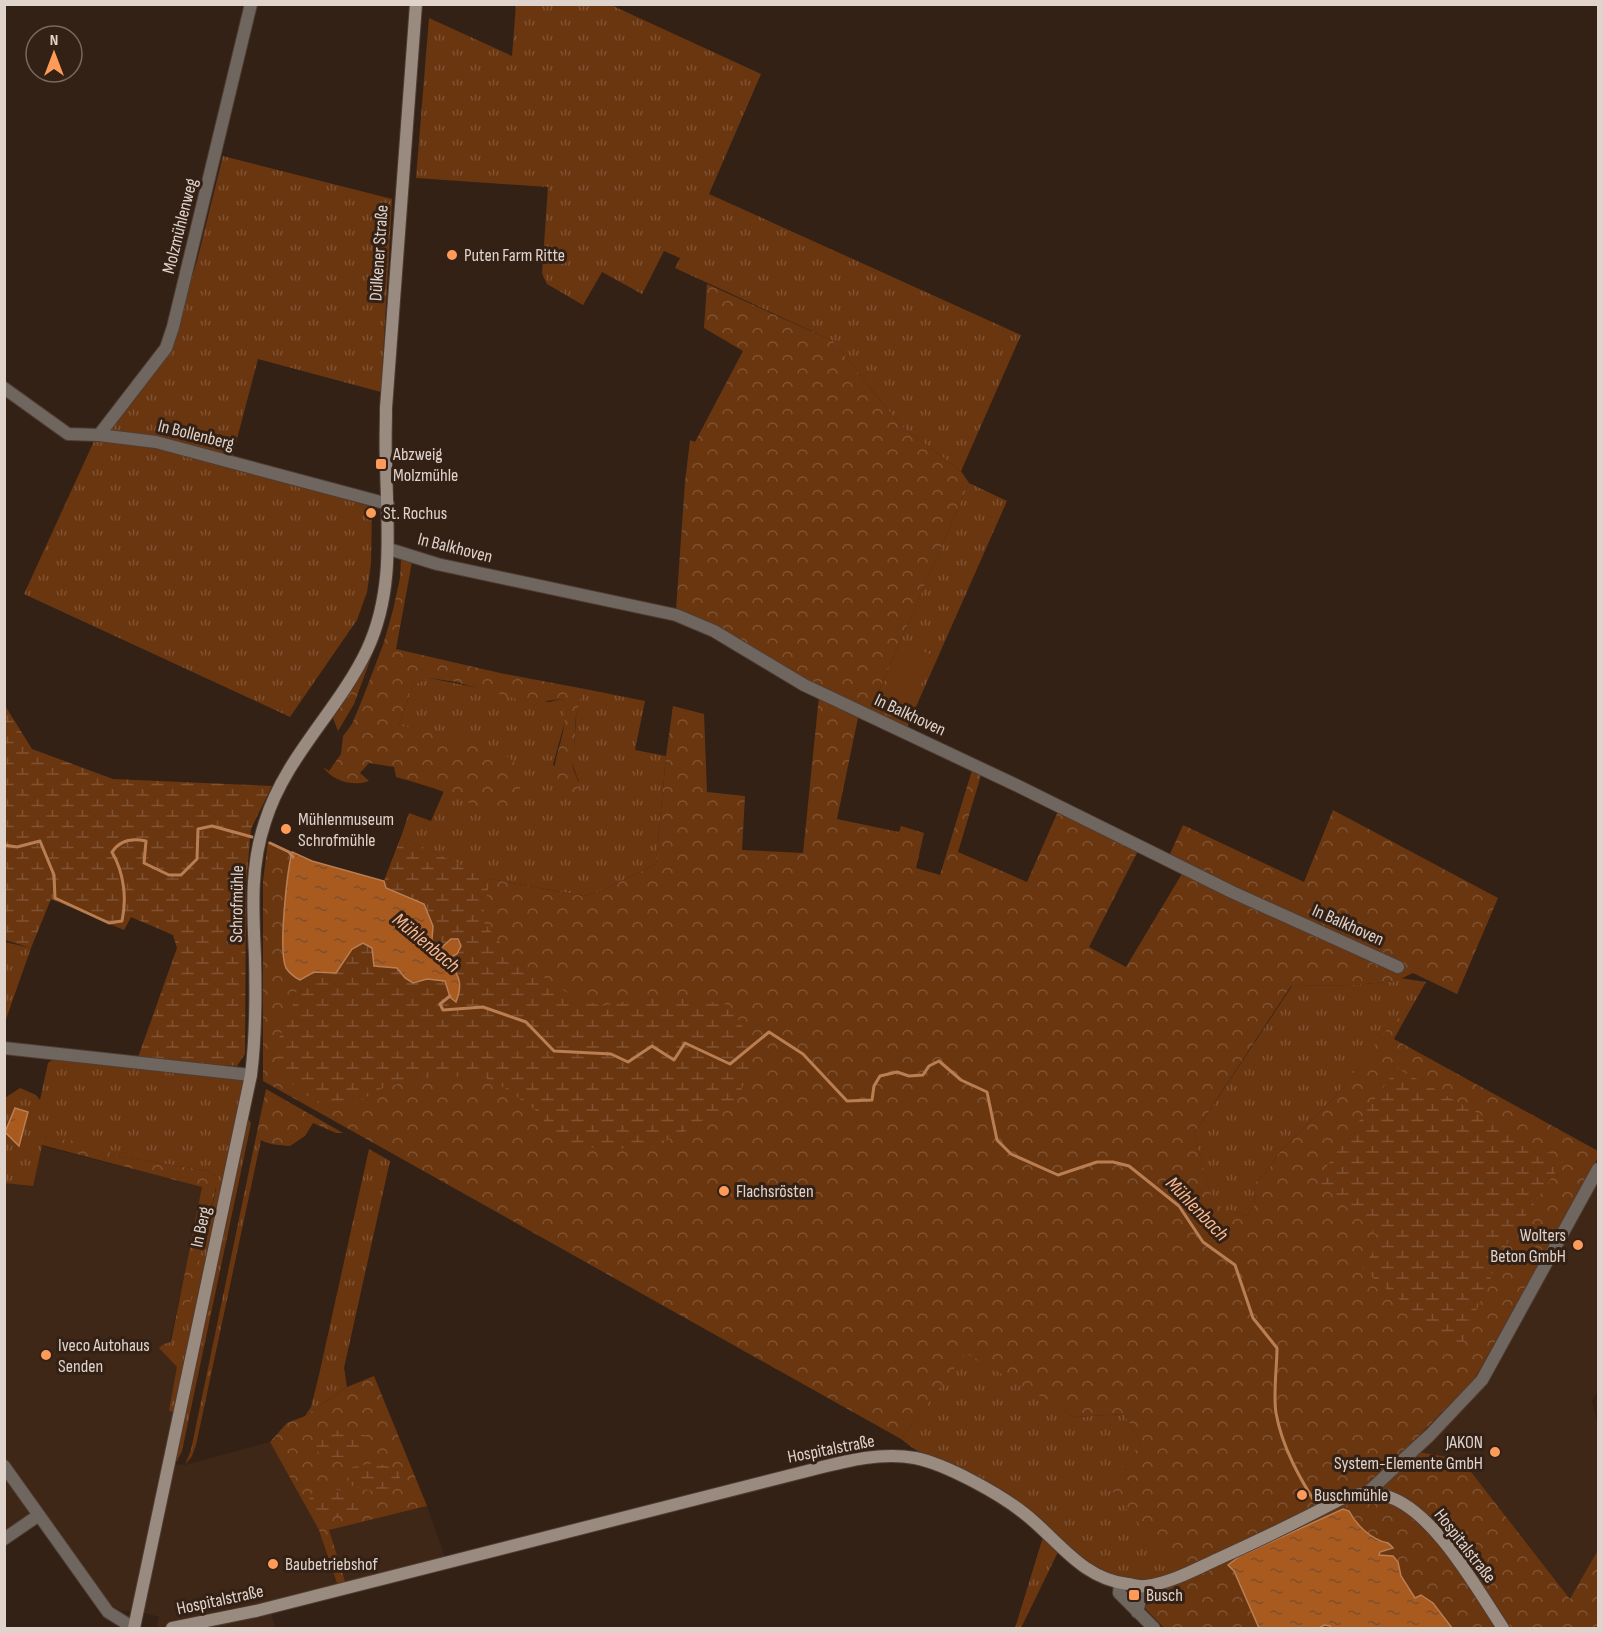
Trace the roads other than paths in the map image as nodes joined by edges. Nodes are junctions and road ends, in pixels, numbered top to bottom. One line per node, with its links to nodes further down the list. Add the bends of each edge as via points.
1 (251, 4): 4 (street, Molzmühlenweg, via 166,348)
2 (416, 4): 5 (main road, Dülkener Straße, via 386,408)
3 (4, 388): 4 (street, In Bollenberg, via 68,434)
4 (99, 435): 5 (street, In Bollenberg, via 156,442)
5 (388, 504): 6 (main road, Dülkener Straße)
6 (389, 549): 7 (street, In Balkhoven, via 437,564 676,615 714,631 804,685 1232,892); 9 (main road, Schrofmühle, via 384,597 370,640 350,680 279,787 264,822 253,886 255,1000)
7 (1398, 967)
8 (4, 1048): 9 (street)
9 (250, 1075): 18 (main road, In Berg)
10 (1599, 1169): 12 (street, via 1482,1380)
11 (4, 1466): 13 (street)
12 (1366, 1494): 16 (main road, Hospitalstraße, via 1341,1499 1192,1571); 22 (main road, Hospitalstraße, via 1387,1496 1422,1518 1455,1556)
13 (39, 1515): 14 (street); 18 (street, via 108,1612)
14 (4, 1539)
15 (1120, 1583): 16 (main road, Hospitalstraße); 17 (street, via 1119,1593); 20 (main road, Hospitalstraße, via 1082,1566 1025,1514 973,1483 917,1458 880,1457 803,1472 273,1607)
16 (1144, 1586): 17 (street)
17 (1137, 1612): 21 (street)
18 (134, 1628): 19 (main road)
19 (140, 1629)
20 (172, 1629)
21 (1154, 1629)
22 (1503, 1629)

